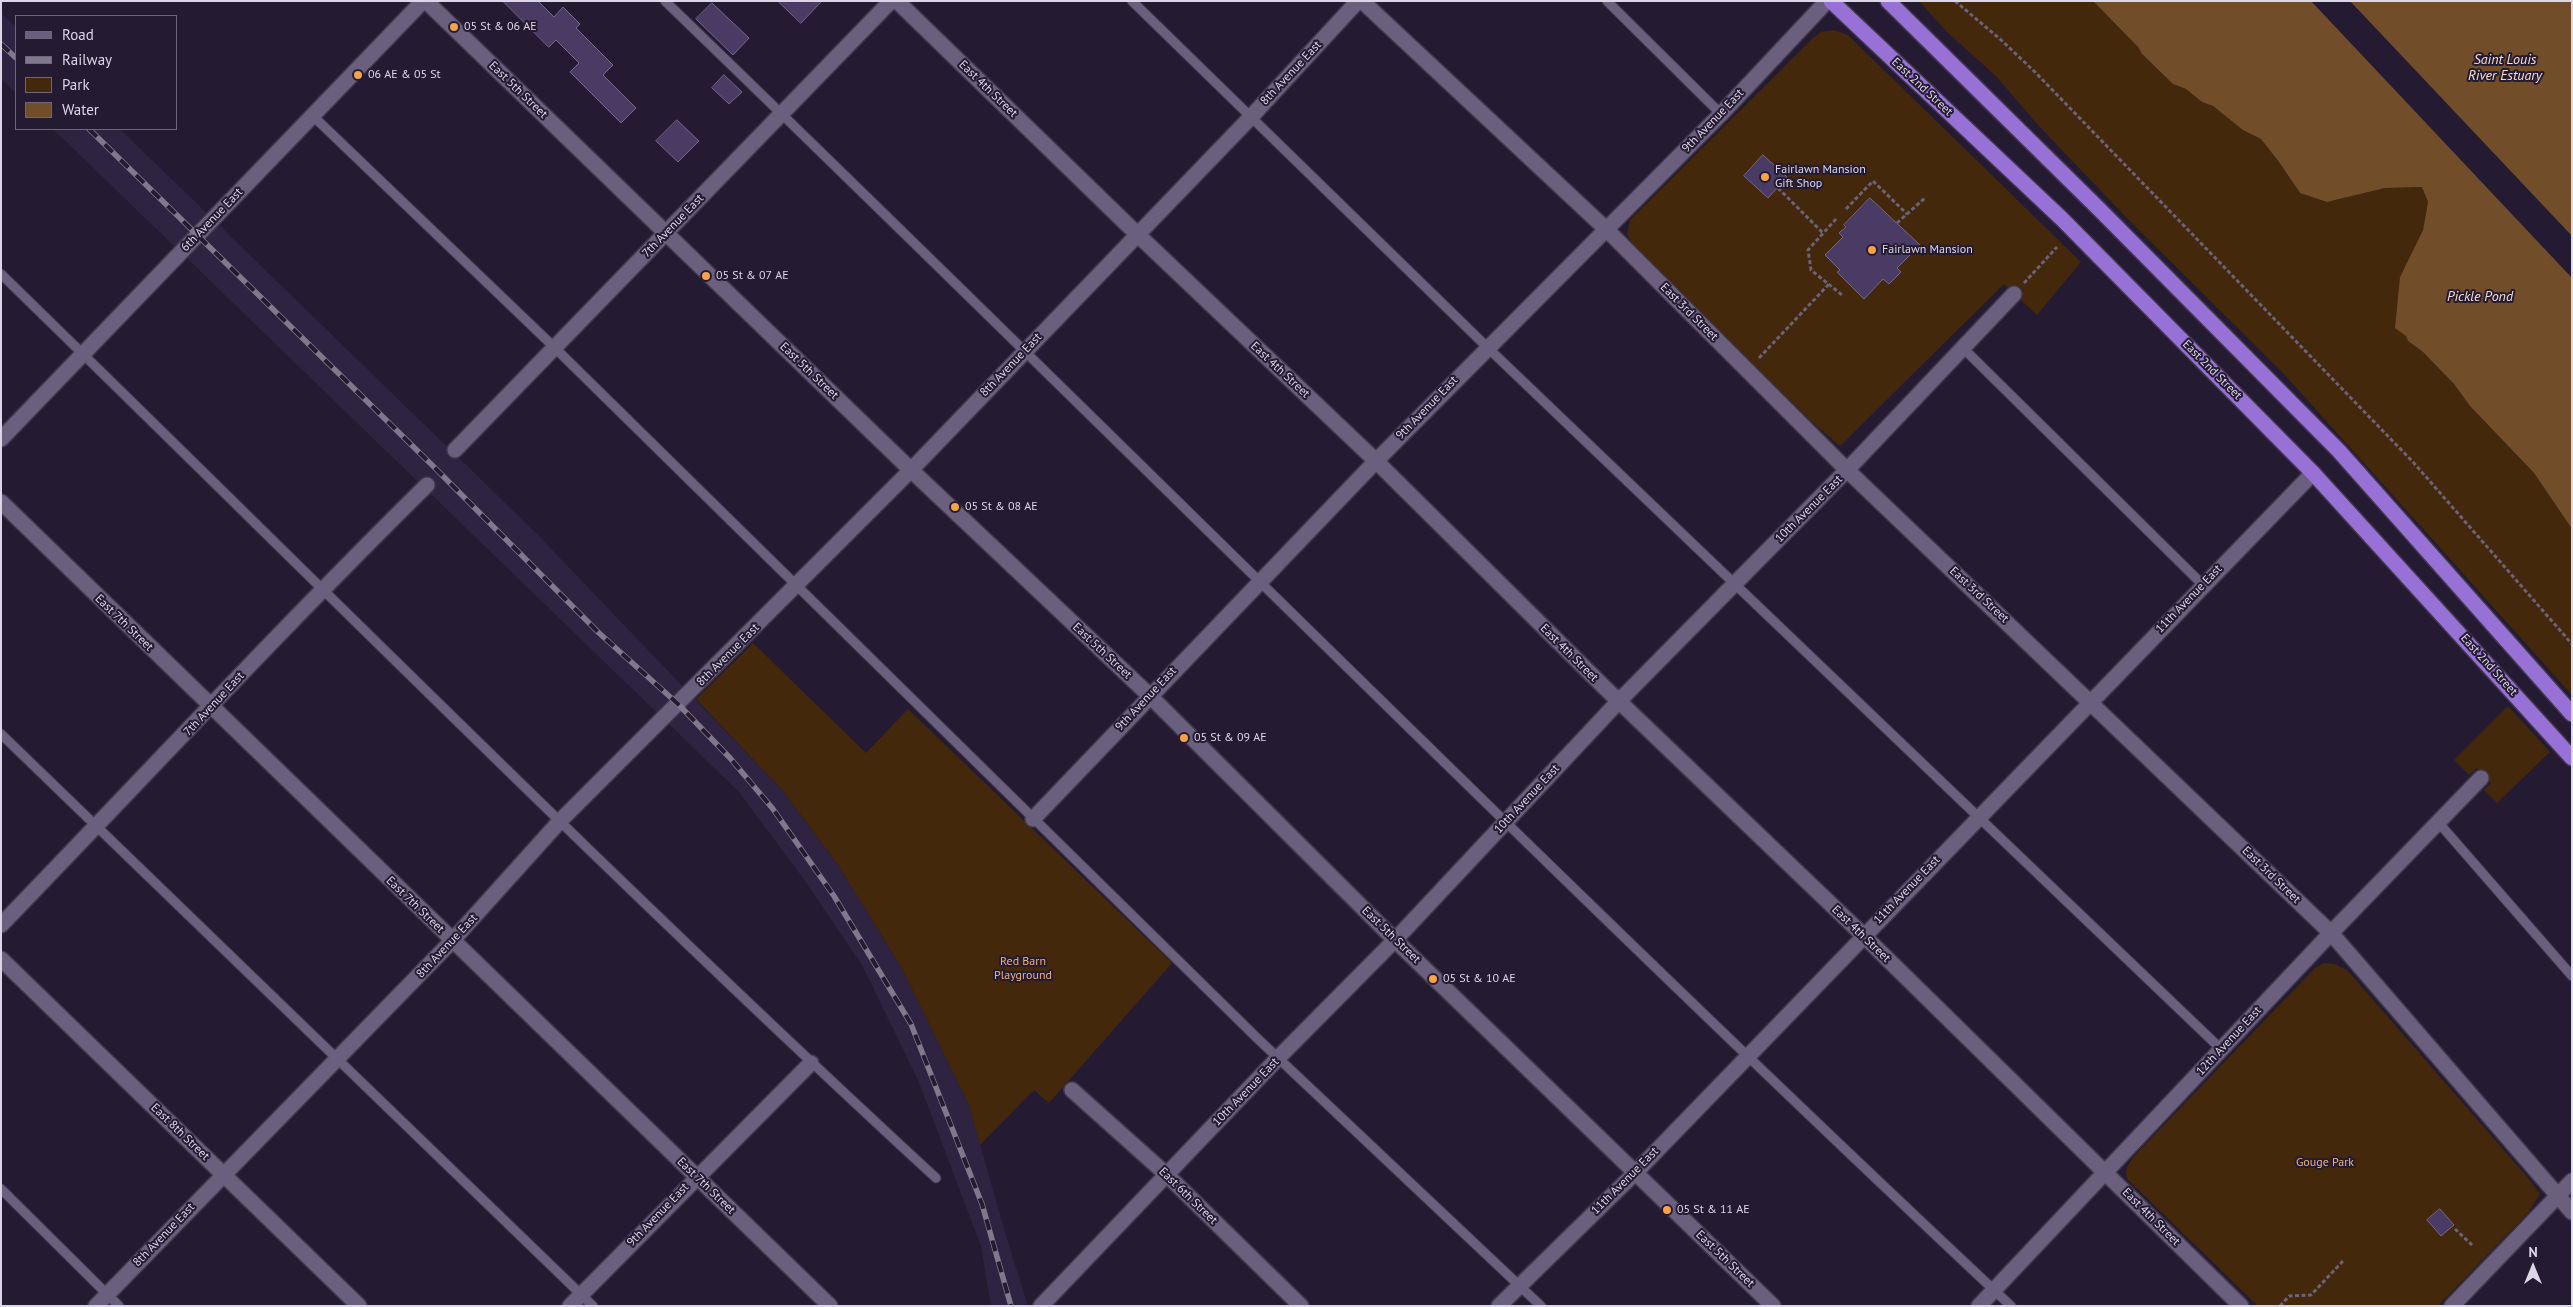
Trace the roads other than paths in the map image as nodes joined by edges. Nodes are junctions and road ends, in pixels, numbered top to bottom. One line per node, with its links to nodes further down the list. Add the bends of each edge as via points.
1 (425, 1): 14 (street, 6th Avenue East); 17 (street, East 5th Street)
2 (665, 1): 12 (lane)
3 (891, 1): 12 (street, 7th Avenue East)
4 (897, 1): 18 (street, East 4th Street)
5 (1132, 1): 15 (lane)
6 (1358, 1): 15 (street, 8th Avenue East)
7 (1362, 1): 16 (street, East 3rd Street)
8 (1607, 1): 13 (lane)
9 (1827, 1): 13 (street, 9th Avenue East)
10 (1831, 1): 31 (highway, East 2nd Street, via 2062,219)
11 (1888, 1): 43 (highway, via 2339,451)
12 (782, 114): 17 (street, 7th Avenue East); 24 (lane)
13 (1721, 114): 16 (street, 9th Avenue East)
14 (313, 116): 21 (lane); 25 (street, 6th Avenue East)
15 (1250, 118): 18 (street, 8th Avenue East); 22 (lane)
16 (1607, 230): 22 (street, 9th Avenue East); 30 (street, East 3rd Street)
17 (667, 233): 21 (street, 7th Avenue East); 29 (street, East 5th Street)
18 (1136, 234): 24 (street, 8th Avenue East); 28 (street, East 4th Street)
19 (1, 274): 25 (lane)
20 (2014, 294): 23 (street, 10th Avenue East)
21 (553, 346): 27 (street, 7th Avenue East); 37 (lane)
22 (1487, 347): 28 (street, 9th Avenue East); 35 (lane)
23 (1963, 348): 30 (street, 10th Avenue East); 36 (lane)
24 (1025, 350): 29 (street, 8th Avenue East); 34 (lane)
25 (83, 354): 26 (street, 6th Avenue East); 38 (lane)
26 (1, 438)
27 (455, 450)
28 (1376, 461): 34 (street, 9th Avenue East); 40 (street, East 4th Street)
29 (911, 470): 37 (street, 8th Avenue East); 39 (street, East 5th Street)
30 (1847, 470): 35 (street, 10th Avenue East); 41 (street, East 3rd Street)
31 (2313, 472): 36 (street, 11th Avenue East); 45 (highway, East 2nd Street)
32 (427, 485): 38 (street, 7th Avenue East)
33 (1, 502): 42 (street, East 7th Street)
34 (1260, 581): 39 (street, 9th Avenue East); 50 (lane)
35 (1735, 583): 40 (street, 10th Avenue East); 47 (lane)
36 (2203, 585): 41 (street, 11th Avenue East)
37 (796, 587): 48 (lane); 49 (street, 8th Avenue East)
38 (322, 588): 42 (street, 7th Avenue East); 49 (lane)
39 (1149, 695): 48 (street, 9th Avenue East); 56 (street, East 5th Street)
40 (1619, 701): 50 (street, 10th Avenue East); 55 (street, East 4th Street)
41 (2091, 701): 47 (street, 11th Avenue East); 54 (street, East 3rd Street)
42 (211, 708): 52 (street, 7th Avenue East); 57 (street, East 7th Street)
43 (2572, 714)
44 (1, 734): 52 (lane)
45 (2572, 758)
46 (2481, 778): 51 (street, 12th Avenue East)
47 (1978, 817): 55 (street, 11th Avenue East); 60 (lane)
48 (1032, 819): 62 (lane)
49 (560, 821): 57 (street, 8th Avenue East); 64 (lane)
50 (1505, 822): 56 (street, 10th Avenue East); 61 (lane)
51 (2438, 822): 54 (street, 12th Avenue East); 59 (lane)
52 (97, 826): 53 (street, 7th Avenue East); 63 (lane)
53 (1, 925)
54 (2330, 933): 60 (street, 12th Avenue East); 74 (street, East 3rd Street)
55 (1863, 935): 61 (street, 11th Avenue East); 67 (street, East 4th Street)
56 (1395, 940): 62 (street, 10th Avenue East); 66 (street, East 5th Street)
57 (452, 941): 63 (street, 8th Avenue East); 70 (street, East 7th Street)
58 (1, 959): 68 (street, East 8th Street)
59 (2572, 976)
60 (2221, 1049): 67 (street, 12th Avenue East)
61 (1748, 1055): 66 (street, 11th Avenue East); 77 (lane)
62 (1279, 1057): 69 (street, 10th Avenue East); 76 (lane)
63 (337, 1058): 68 (street, 8th Avenue East); 79 (lane)
64 (811, 1063): 70 (street, 9th Avenue East); 71 (lane)
65 (1072, 1090): 69 (street, East 6th Street)
66 (1636, 1172): 76 (street, 11th Avenue East); 90 (street, East 5th Street)
67 (2107, 1172): 77 (street, 12th Avenue East); 93 (street, East 4th Street)
68 (222, 1174): 78 (street, 8th Avenue East); 83 (street, East 8th Street)
69 (1167, 1175): 80 (street, 10th Avenue East); 87 (street, East 6th Street)
70 (696, 1176): 79 (street, 9th Avenue East); 86 (street, East 7th Street)
71 (936, 1178)
72 (2572, 1181): 74 (street)
73 (1, 1189): 78 (lane)
74 (2557, 1196): 75 (street, East 3rd Street); 94 (street)
75 (2572, 1212)
76 (1519, 1284): 88 (street, 11th Avenue East); 89 (lane)
77 (1994, 1290): 91 (street, 12th Avenue East); 92 (lane)
78 (107, 1294): 81 (street, 8th Avenue East); 82 (lane)
79 (581, 1294): 84 (street, 9th Avenue East); 85 (lane)
80 (1049, 1303)
81 (96, 1306)
82 (119, 1306)
83 (358, 1306)
84 (570, 1306)
85 (593, 1306)
86 (830, 1306)
87 (1301, 1306)
88 (1499, 1306)
89 (1541, 1306)
90 (1774, 1306)
91 (1979, 1306)
92 (2011, 1306)
93 (2241, 1306)
94 (2452, 1306)

